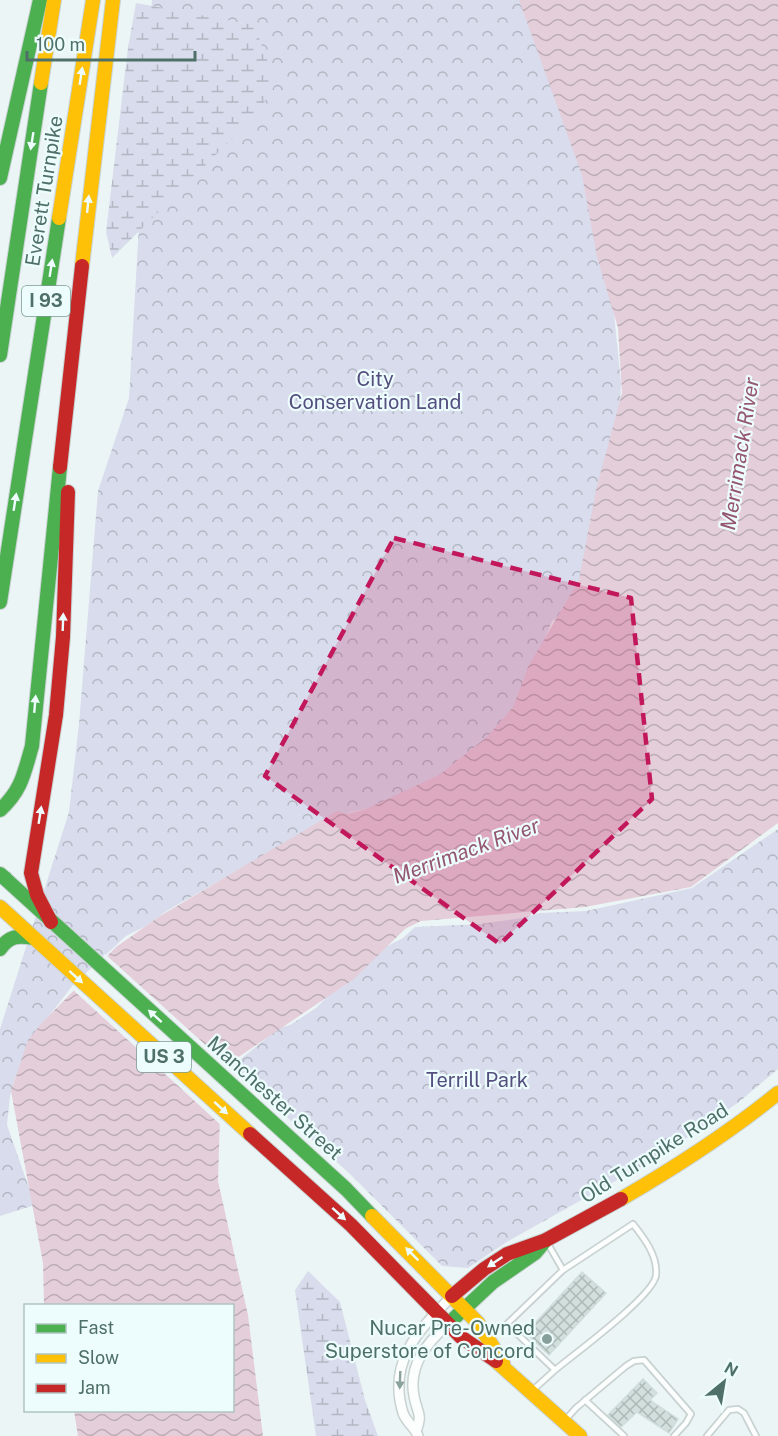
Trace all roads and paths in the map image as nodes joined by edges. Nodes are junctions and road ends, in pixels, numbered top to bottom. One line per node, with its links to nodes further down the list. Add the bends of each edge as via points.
1 (40, 0): 5 (main road)
2 (54, 0): 7 (main road, Everett Turnpike / I 93, one-way to 7)
3 (93, 0): 8 (main road, Everett Turnpike / I 93, one-way to 3)
4 (113, 0): 6 (main road, one-way to 4)
5 (0, 178)
6 (73, 346): 9 (main road, one-way to 6, via 21,785 32,746); 12 (main road, one-way to 6, via 31,873 56,715 63,637)
7 (0, 355)
8 (0, 602)
9 (0, 810)
10 (2, 876): 12 (main road, Manchester Street / US 3)
11 (0, 907): 13 (main road, Manchester Street / US 3)
12 (51, 922): 18 (main road, Manchester Street / US 3, one-way to 12, via 312,1157)
13 (33, 938): 14 (main road, via 11,937); 20 (main road, Manchester Street / US 3, one-way to 20, via 351,1225)
14 (0, 949)
15 (778, 1093): 16 (main road, Old Turnpike Road, via 668,1172)
16 (546, 1240): 17 (lane); 18 (main road, Old Turnpike Road, one-way to 18, via 509,1253); 19 (main road, Old Turnpike Road)
17 (563, 1270): 23 (lane, via 507,1324); 23 (lane, via 633,1224 655,1262 657,1277 632,1306)
18 (452, 1296): 19 (main road, Manchester Street / US 3); 20 (street)
19 (464, 1309): 21 (main road, Old Turnpike Road); 22 (main road, Manchester Street / US 3, via 478,1323)
20 (437, 1312): 21 (main road, Manchester Street / US 3); 27 (street, one-way to 27, via 408,1349 400,1374 403,1413)
21 (448, 1324): 22 (main road, Manchester Street / US 3); 27 (street, via 425,1348 414,1372 414,1395 421,1419)
22 (507, 1368): 24 (main road, Manchester Street / US 3)
23 (555, 1370): 24 (lane)
24 (532, 1391): 26 (main road, Manchester Street / US 3)
25 (585, 1401): 26 (lane); 29 (lane); 30 (lane, via 626,1366 644,1360 691,1414)
26 (564, 1421): 28 (main road, Manchester Street / US 3)
27 (417, 1434)
28 (580, 1436)
29 (624, 1436)
30 (674, 1436)
31 (707, 1436): 32 (lane, via 729,1410 738,1409)
32 (756, 1436)

